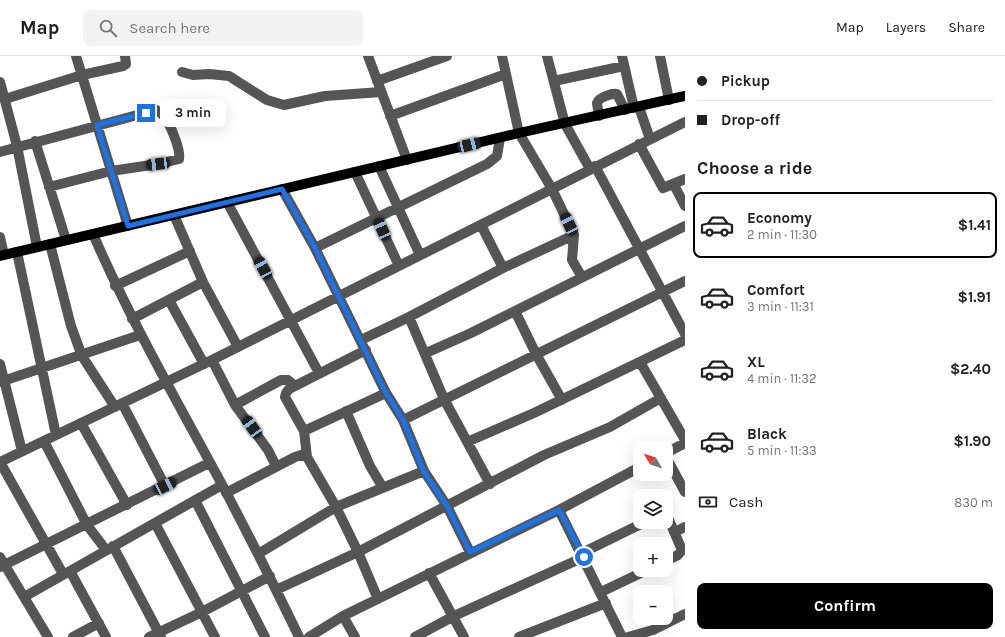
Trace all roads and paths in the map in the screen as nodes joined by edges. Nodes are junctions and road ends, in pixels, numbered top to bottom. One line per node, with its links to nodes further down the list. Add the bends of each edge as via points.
1 (76, 56): 11 (street)
2 (125, 56): 11 (street, via 126,64)
3 (368, 56): 12 (street)
4 (447, 56): 12 (street)
5 (502, 56): 10 (street)
6 (547, 56): 14 (street)
7 (660, 56): 18 (street)
8 (623, 61): 14 (street); 19 (street)
9 (182, 72): 15 (street, via 193,75 229,76 268,100 284,106 325,96)
10 (506, 74): 20 (street); 25 (street)
11 (82, 75): 17 (street); 24 (street)
12 (377, 81): 15 (street)
13 (0, 82): 17 (street)
14 (554, 82): 23 (street)
15 (381, 92): 20 (street)
16 (685, 96): 18 (main road)
17 (4, 99): 30 (street)
18 (669, 100): 19 (main road)
19 (633, 108): 21 (main road); 21 (street, via 614,94 600,99 597,103); 27 (street)
20 (390, 116): 32 (street)
21 (599, 116): 23 (main road)
22 (685, 122): 27 (street)
23 (565, 124): 25 (main road); 34 (street)
24 (97, 125): 28 (street); 35 (street); 35 (street, via 156,110 166,118 180,154 178,159 158,164)
25 (519, 133): 26 (main road); 41 (street)
26 (500, 138): 32 (main road); 44 (street, via 497,156 487,164)
27 (650, 139): 29 (street)
28 (35, 142): 30 (street); 39 (street)
29 (639, 144): 34 (street); 38 (street, via 663,188)
30 (17, 146): 31 (street); 55 (street)
31 (0, 152)
32 (407, 160): 33 (main road)
33 (379, 166): 36 (main road); 44 (street)
34 (592, 168): 41 (street); 57 (street)
35 (111, 171): 39 (street); 48 (street)
36 (356, 172): 40 (main road); 46 (street)
37 (685, 179): 38 (street)
38 (674, 185): 43 (street)
39 (49, 187): 53 (street)
40 (282, 189): 42 (main road); 56 (street)
41 (552, 189): 47 (street); 51 (street)
42 (227, 202): 45 (main road); 74 (street)
43 (685, 206)
44 (398, 207): 46 (street); 60 (street)
45 (174, 215): 48 (main road); 58 (street)
46 (377, 217): 56 (street); 62 (street)
47 (481, 225): 60 (street); 63 (street)
48 (128, 226): 50 (main road)
49 (685, 226): 57 (street)
50 (93, 234): 53 (main road); 67 (street)
51 (574, 235): 63 (street); 64 (street, via 572,260)
52 (0, 237): 61 (street)
53 (66, 240): 54 (main road)
54 (50, 244): 55 (main road); 83 (street, via 71,326)
55 (37, 247): 59 (main road)
56 (315, 248): 69 (street)
57 (638, 249): 64 (street); 68 (street)
58 (190, 251): 66 (street); 67 (street)
59 (17, 252): 61 (main road); 87 (street)
60 (420, 255): 62 (street)
61 (2, 256)
62 (399, 266): 69 (street)
63 (503, 268): 72 (street)
64 (582, 277): 71 (street)
65 (685, 281): 68 (street)
66 (203, 282): 70 (street); 79 (street)
67 (115, 286): 73 (street)
68 (662, 292): 75 (street); 82 (street)
69 (338, 296): 74 (street); 77 (street)
70 (169, 300): 73 (street); 84 (street)
71 (515, 311): 81 (street); 82 (street)
72 (410, 317): 77 (street); 81 (street)
73 (132, 319): 76 (street)
74 (291, 321): 79 (street); 88 (street)
75 (685, 334)
76 (140, 335): 83 (street); 90 (street)
77 (361, 340): 80 (street)
78 (685, 340): 85 (street)
79 (238, 347): 84 (street)
80 (366, 350): 88 (street); 92 (street)
81 (426, 353): 94 (street)
82 (536, 354): 94 (street); 95 (street)
83 (82, 356): 87 (street); 97 (street)
84 (208, 362): 90 (street); 96 (street)
85 (640, 362): 93 (street); 95 (street)
86 (0, 364): 89 (street)
87 (41, 370): 89 (street); 102 (street)
88 (320, 373): 91 (street)
89 (2, 382): 108 (street)
90 (165, 382): 97 (street); 111 (street)
91 (295, 386): 96 (street, via 288,380 281,380); 101 (street, via 285,397)
92 (386, 393): 98 (street); 99 (street)
93 (661, 398): 103 (street); 116 (street, via 610,427 544,455)
94 (444, 400): 99 (street); 105 (street)
95 (562, 400): 105 (street)
96 (235, 404): 112 (street, via 268,450)
97 (118, 405): 100 (street); 117 (street)
98 (346, 411): 101 (street); 118 (street, via 370,466)
99 (403, 420): 115 (street)
100 (81, 423): 102 (street); 122 (street)
101 (304, 431): 109 (street)
102 (56, 435): 104 (street)
103 (685, 440)
104 (44, 441): 108 (street); 127 (street)
105 (467, 442): 116 (street)
106 (685, 443): 107 (street)
107 (673, 449)
108 (22, 451): 110 (street)
109 (307, 457): 112 (street, via 301,455); 124 (street)
110 (0, 462): 132 (street)
111 (209, 463): 117 (street); 119 (street)
112 (276, 466): 119 (street)
113 (673, 470): 120 (street)
114 (633, 471): 125 (street)
115 (424, 472): 118 (street); 123 (street)
116 (490, 484): 123 (street)
117 (165, 486): 122 (street)
118 (383, 488): 124 (street)
119 (224, 489): 121 (street); 136 (street)
120 (685, 492)
121 (195, 500): 126 (street); 145 (street)
122 (127, 505): 127 (street)
123 (447, 506): 134 (street); 135 (street)
124 (336, 507): 134 (street); 136 (street)
125 (559, 510): 135 (street); 137 (street)
126 (155, 523): 133 (street); 150 (street)
127 (87, 525): 132 (street); 133 (street)
128 (685, 527): 131 (street)
129 (633, 528): 137 (street)
130 (673, 529): 131 (street)
131 (674, 532): 138 (street, via 681,553)
132 (46, 545): 139 (street); 140 (street)
133 (109, 548): 140 (street); 155 (street)
134 (358, 552): 144 (street); 148 (street)
135 (470, 552): 141 (street)
136 (258, 554): 142 (street)
137 (583, 555): 146 (street); 153 (street)
138 (673, 557)
139 (1, 563): 147 (street)
140 (66, 573): 147 (street); 154 (street)
141 (429, 573): 148 (street); 153 (street)
142 (270, 576): 144 (street); 145 (street)
143 (633, 577): 146 (street)
144 (276, 590): 161 (street)
145 (242, 591): 150 (street); 160 (street)
146 (601, 592): 149 (street)
147 (24, 597): 156 (street)
148 (378, 599): 152 (street)
149 (606, 603): 166 (street); 167 (street)
150 (202, 612): 155 (street); 159 (street)
151 (685, 614): 168 (street, via 653,630)
152 (343, 616): 162 (street); 163 (street)
153 (454, 616): 164 (street); 165 (street)
154 (99, 623): 157 (street); 158 (street)
155 (156, 635)
156 (48, 637)
157 (73, 637)
158 (106, 637)
159 (215, 637)
160 (265, 637)
161 (300, 637)
162 (309, 637)
163 (355, 637)
164 (415, 637)
165 (464, 637)
166 (519, 637)
167 (622, 637)
168 (628, 637)

